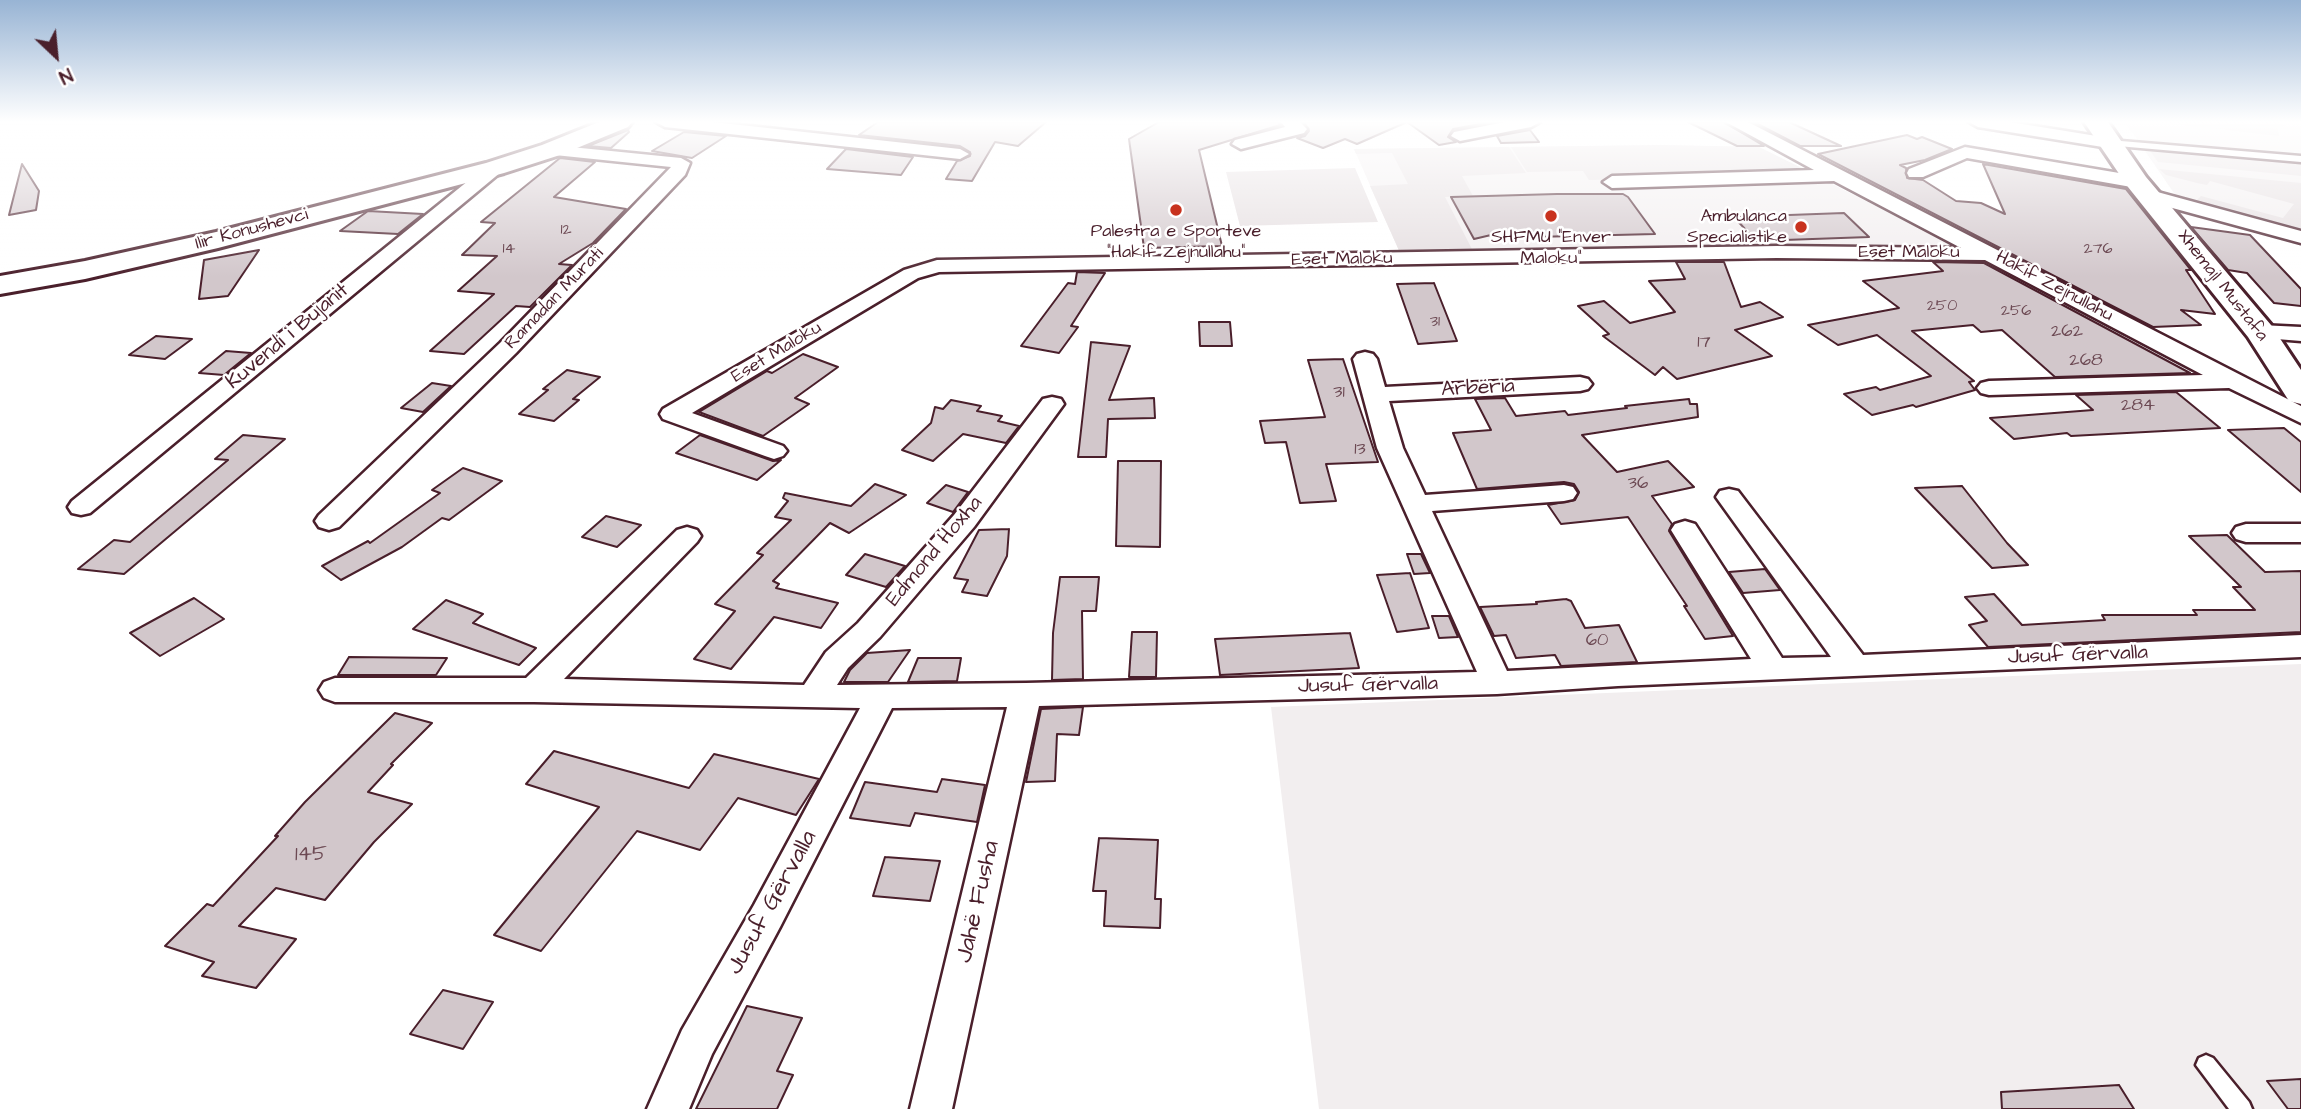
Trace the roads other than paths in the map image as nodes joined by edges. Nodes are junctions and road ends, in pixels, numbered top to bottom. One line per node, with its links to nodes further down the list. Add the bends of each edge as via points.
1 (473, 174): 11 (street, Ilir Konushevci, via 179,249)
2 (488, 174): 26 (street, Kuvendi i Bujanit)
3 (677, 174): 27 (street, Ramadan Murati, via 508,348)
4 (2070, 174): 8 (street)
5 (2132, 174): 8 (street, Xhemajl Mustafa)
6 (1839, 175): 7 (street, Hakif Zejnullahu); 10 (street, Hakif Zejnullahu)
7 (1612, 181)
8 (2143, 189): 9 (street); 12 (street, Xhemajl Mustafa)
9 (2301, 237)
10 (1992, 254): 15 (street, Hakif Zejnullahu); 22 (street, Eset Maloku, via 1777,252 929,268 904,278 673,414)
11 (0, 285)
12 (2260, 332): 13 (street); 18 (street, Xhemajl Mustafa)
13 (2301, 334)
14 (1365, 359): 19 (street)
15 (2230, 381): 17 (street, Hakif Zejnullahu); 21 (street, Hakif Zejnullahu)
16 (1580, 384): 19 (street, Arbëria)
17 (1989, 388)
18 (2301, 394)
19 (1377, 395): 25 (street, via 1390,449)
20 (1052, 404): 39 (street, Edmond Hoxha, via 964,521 837,660)
21 (2301, 416)
22 (774, 451)
23 (1564, 493): 25 (street)
24 (1729, 497): 33 (street)
25 (1416, 504): 35 (street)
26 (80, 507)
27 (329, 521)
28 (1685, 530): 34 (street)
29 (2246, 533): 30 (street)
30 (2301, 533)
31 (687, 536): 37 (street)
32 (2301, 646): 33 (street, Jusuf Gërvalla)
33 (1855, 667): 34 (street, Jusuf Gërvalla)
34 (1773, 669): 35 (street, Jusuf Gërvalla)
35 (1497, 683): 38 (street, Jusuf Gërvalla)
36 (335, 690): 37 (street, Jusuf Gërvalla)
37 (534, 690): 39 (street, Jusuf Gërvalla)
38 (1026, 695): 40 (street, Jusuf Gërvalla); 43 (street, Jahë Fusha)
39 (813, 697): 40 (street, Jusuf Gërvalla)
40 (882, 697): 42 (street, Jusuf Gërvalla, via 696,1043)
41 (2206, 1065): 44 (lane)
42 (668, 1109)
43 (931, 1109)
44 (2242, 1109)

